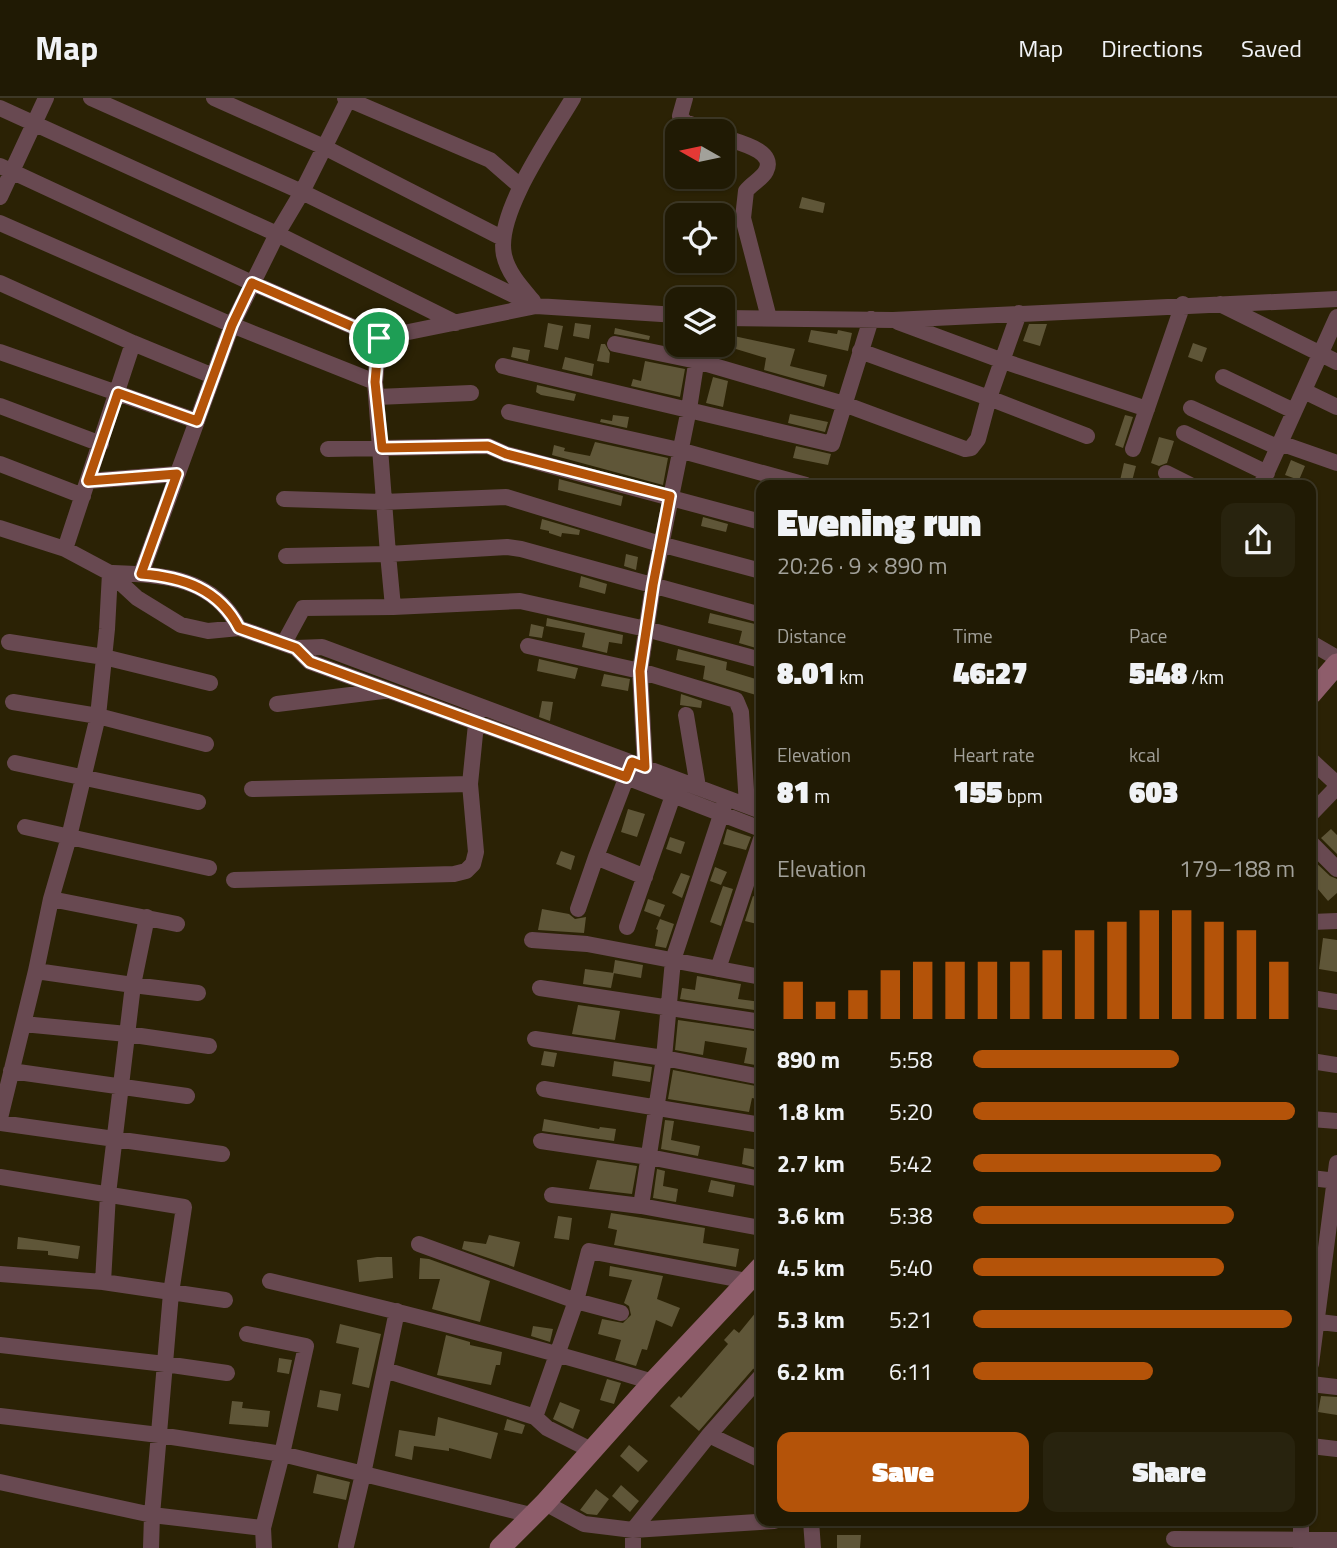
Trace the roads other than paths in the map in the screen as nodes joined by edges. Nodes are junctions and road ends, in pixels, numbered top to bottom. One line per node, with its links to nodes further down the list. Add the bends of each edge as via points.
1 (46, 98): 10 (street)
2 (91, 98): 15 (street)
3 (214, 98): 7 (street)
4 (573, 98): 14 (street)
5 (685, 98): 9 (street)
6 (347, 99): 12 (street); 14 (street, via 489,160)
7 (241, 103): 12 (street)
8 (0, 108): 10 (street)
9 (682, 119)
10 (33, 123): 13 (street); 18 (street)
11 (735, 142): 30 (street, via 767,157 765,174 746,191 743,218)
12 (324, 147): 15 (street); 19 (street)
13 (6, 169): 16 (street); 21 (street)
14 (520, 186): 19 (street)
15 (302, 192): 18 (street); 25 (street)
16 (0, 197)
17 (0, 223): 34 (street)
18 (277, 234): 21 (street); 33 (street)
19 (502, 238): 25 (street, via 510,272)
20 (0, 283): 36 (street)
21 (252, 283): 34 (street); 35 (street)
22 (1337, 299): 23 (street)
23 (1218, 303): 24 (street); 41 (street)
24 (1183, 304): 26 (street); 59 (street)
25 (536, 306): 27 (street); 33 (street)
26 (1019, 313): 32 (street); 44 (street)
27 (665, 315)
28 (1337, 317): 41 (street)
29 (735, 318): 30 (street)
30 (769, 318): 31 (street)
31 (871, 319): 32 (street); 39 (street)
32 (893, 320): 44 (street)
33 (456, 323): 35 (street)
34 (232, 325): 47 (street); 49 (street)
35 (379, 338): 49 (street)
36 (133, 343): 47 (street); 51 (street)
37 (615, 344): 38 (street)
38 (665, 349)
39 (860, 351): 53 (street); 54 (street)
40 (0, 352): 51 (street)
41 (1321, 353): 45 (street); 50 (street)
42 (697, 357): 58 (street)
43 (709, 357): 54 (street)
44 (1003, 361): 53 (street); 59 (street)
45 (1337, 362)
46 (503, 366): 58 (street)
47 (213, 376): 62 (street)
48 (1223, 377): 60 (street)
49 (376, 389): 52 (street); 67 (street)
50 (1304, 391): 56 (street); 60 (street)
51 (118, 393): 62 (street); 65 (street)
52 (471, 393)
53 (989, 398): 54 (street, via 976,444 965,449); 64 (street)
54 (844, 404): 58 (street, via 832,444)
55 (0, 407): 65 (street)
56 (1337, 407)
57 (1191, 408): 66 (street)
58 (689, 409): 70 (street)
59 (1147, 409): 69 (street)
60 (1294, 411): 66 (street)
61 (509, 412): 70 (street)
62 (197, 421): 74 (street)
63 (1184, 433): 75 (street)
64 (1087, 436)
65 (101, 444): 78 (street)
66 (1280, 446): 71 (street); 75 (street)
67 (382, 448): 68 (street); 79 (street, via 488,446); 81 (street)
68 (328, 449)
69 (1133, 449)
70 (679, 450): 76 (street); 79 (street)
71 (1337, 463)
72 (0, 464): 78 (street)
73 (1166, 473): 77 (street)
74 (177, 474): 78 (street); 90 (street)
75 (1264, 479)
76 (788, 480)
77 (1181, 480)
78 (85, 489): 85 (street)
79 (670, 496): 82 (street); 84 (street)
80 (284, 499): 81 (street)
81 (383, 502): 84 (street, via 506,497); 86 (street)
82 (756, 521)
83 (0, 528): 85 (street)
84 (660, 544): 88 (street); 91 (street)
85 (65, 549): 89 (street)
86 (388, 554): 87 (street); 91 (street, via 507,547); 92 (street)
87 (286, 556)
88 (756, 570)
89 (110, 573): 90 (street); 94 (street, via 137,598 181,625 208,631); 100 (street)
90 (141, 574): 94 (street, via 179,579 206,590 230,610)
91 (653, 585): 93 (street); 95 (street)
92 (393, 607): 95 (street, via 520,601); 97 (street, via 303,608)
93 (756, 614)
94 (239, 628): 97 (street)
95 (646, 629): 102 (street); 104 (street)
96 (9, 642): 100 (street)
97 (290, 646): 106 (street, via 322,647); 108 (street, via 310,662)
98 (528, 646): 104 (street)
99 (1316, 646): 101 (street)
100 (104, 657): 105 (street); 113 (street)
101 (1337, 658)
102 (756, 659)
103 (1337, 664): 107 (street)
104 (640, 671): 117 (street); 126 (street, via 736,700)
105 (210, 682)
106 (420, 684): 108 (street); 111 (street)
107 (1316, 688)
108 (387, 691): 110 (street); 111 (street)
109 (13, 702): 113 (street)
110 (277, 704)
111 (477, 714): 117 (street); 119 (street)
112 (686, 715): 121 (street)
113 (98, 716): 114 (street); 118 (street)
114 (206, 744)
115 (15, 763): 118 (street)
116 (1316, 765): 120 (street)
117 (634, 769): 122 (street); 134 (street)
118 (83, 776): 125 (street); 131 (street)
119 (470, 784): 123 (street); 138 (street, via 476,852 466,871)
120 (1337, 785): 127 (street)
121 (698, 787): 122 (street); 124 (street)
122 (676, 788): 128 (street); 137 (street)
123 (252, 789)
124 (726, 798): 126 (street); 128 (street)
125 (198, 802)
126 (754, 808)
127 (1316, 808)
128 (721, 814): 130 (street); 147 (street)
129 (25, 827): 131 (street)
130 (756, 827)
131 (69, 837): 135 (street); 139 (street)
132 (1316, 848): 136 (street)
133 (756, 854): 148 (street)
134 (596, 857): 137 (street); 140 (street)
135 (209, 868)
136 (1337, 869)
137 (645, 877): 145 (street)
138 (234, 880)
139 (51, 899): 141 (street); 149 (street)
140 (578, 909)
141 (147, 917): 144 (street); 151 (street)
142 (1337, 921): 143 (street)
143 (1316, 922)
144 (177, 924)
145 (627, 927)
146 (532, 940): 147 (street, via 587,944)
147 (673, 961): 148 (street); 156 (street)
148 (718, 969): 150 (street)
149 (36, 971): 151 (street); 158 (street)
150 (756, 976)
151 (133, 985): 153 (street); 159 (street)
152 (540, 988): 156 (street)
153 (198, 993)
154 (1316, 999): 155 (street)
155 (1337, 1002)
156 (669, 1009): 157 (street); 162 (street)
157 (756, 1021)
158 (23, 1024): 159 (street); 165 (street)
159 (127, 1034): 161 (street); 167 (street)
160 (535, 1039): 162 (street)
161 (209, 1046)
162 (664, 1058): 166 (street); 170 (street)
163 (1316, 1061): 164 (street)
164 (1337, 1065)
165 (11, 1071): 167 (street); 171 (street)
166 (756, 1076)
167 (121, 1087): 169 (street); 176 (street)
168 (544, 1088): 170 (street)
169 (187, 1096)
170 (656, 1108): 175 (street); 179 (street)
171 (0, 1118)
172 (1316, 1119): 173 (street)
173 (1337, 1121)
174 (0, 1123): 176 (street)
175 (756, 1124)
176 (114, 1139): 178 (street); 185 (street)
177 (541, 1142): 179 (street)
178 (222, 1154)
179 (649, 1157): 182 (street); 187 (street)
180 (1337, 1163): 184 (street)
181 (0, 1177): 185 (street)
182 (756, 1178)
183 (1316, 1179): 184 (street)
184 (1336, 1181): 190 (street)
185 (108, 1194): 194 (street); 195 (street, via 184,1207)
186 (552, 1195): 187 (street)
187 (641, 1206): 188 (street)
188 (756, 1227)
189 (419, 1244): 197 (street)
190 (1324, 1261): 198 (street)
191 (0, 1274): 194 (street)
192 (754, 1274): 197 (street, via 589,1251); 209 (street)
193 (270, 1281): 199 (street)
194 (103, 1282): 195 (street)
195 (171, 1293): 196 (street); 206 (street)
196 (225, 1300)
197 (576, 1301): 200 (street); 205 (street)
198 (1316, 1309)
199 (397, 1311): 205 (street); 207 (street)
200 (621, 1313)
201 (1316, 1321): 202 (street)
202 (1337, 1324)
203 (247, 1334): 220 (street, via 306,1346)
204 (0, 1345): 206 (street)
205 (556, 1353): 209 (street); 214 (street)
206 (165, 1364): 208 (street); 215 (street)
207 (385, 1370): 214 (street); 222 (street)
208 (227, 1373)
209 (653, 1382): 219 (street)
210 (1316, 1385): 212 (street)
211 (756, 1386): 216 (street)
212 (1337, 1387)
213 (0, 1416): 215 (street)
214 (535, 1417): 219 (street, via 547,1428)
215 (159, 1435): 220 (street); 225 (street)
216 (709, 1435): 221 (street); 230 (street)
217 (1316, 1447): 218 (street)
218 (1337, 1449)
219 (592, 1450): 224 (street)
220 (282, 1454): 222 (street); 229 (street)
221 (756, 1458)
222 (363, 1474): 224 (street); 234 (street)
223 (0, 1482): 225 (street)
224 (538, 1509): 230 (street, via 584,1524); 237 (street)
225 (152, 1515): 229 (street); 235 (street)
226 (756, 1522): 230 (street)
227 (811, 1526): 239 (street)
228 (1301, 1526): 233 (street)
229 (263, 1528): 236 (street)
230 (633, 1530): 238 (street)
231 (1174, 1539): 233 (street)
232 (1337, 1540): 233 (street)
233 (1301, 1544)
234 (346, 1546)
235 (151, 1548)
236 (264, 1548)
237 (500, 1548)
238 (633, 1548)
239 (813, 1548)

